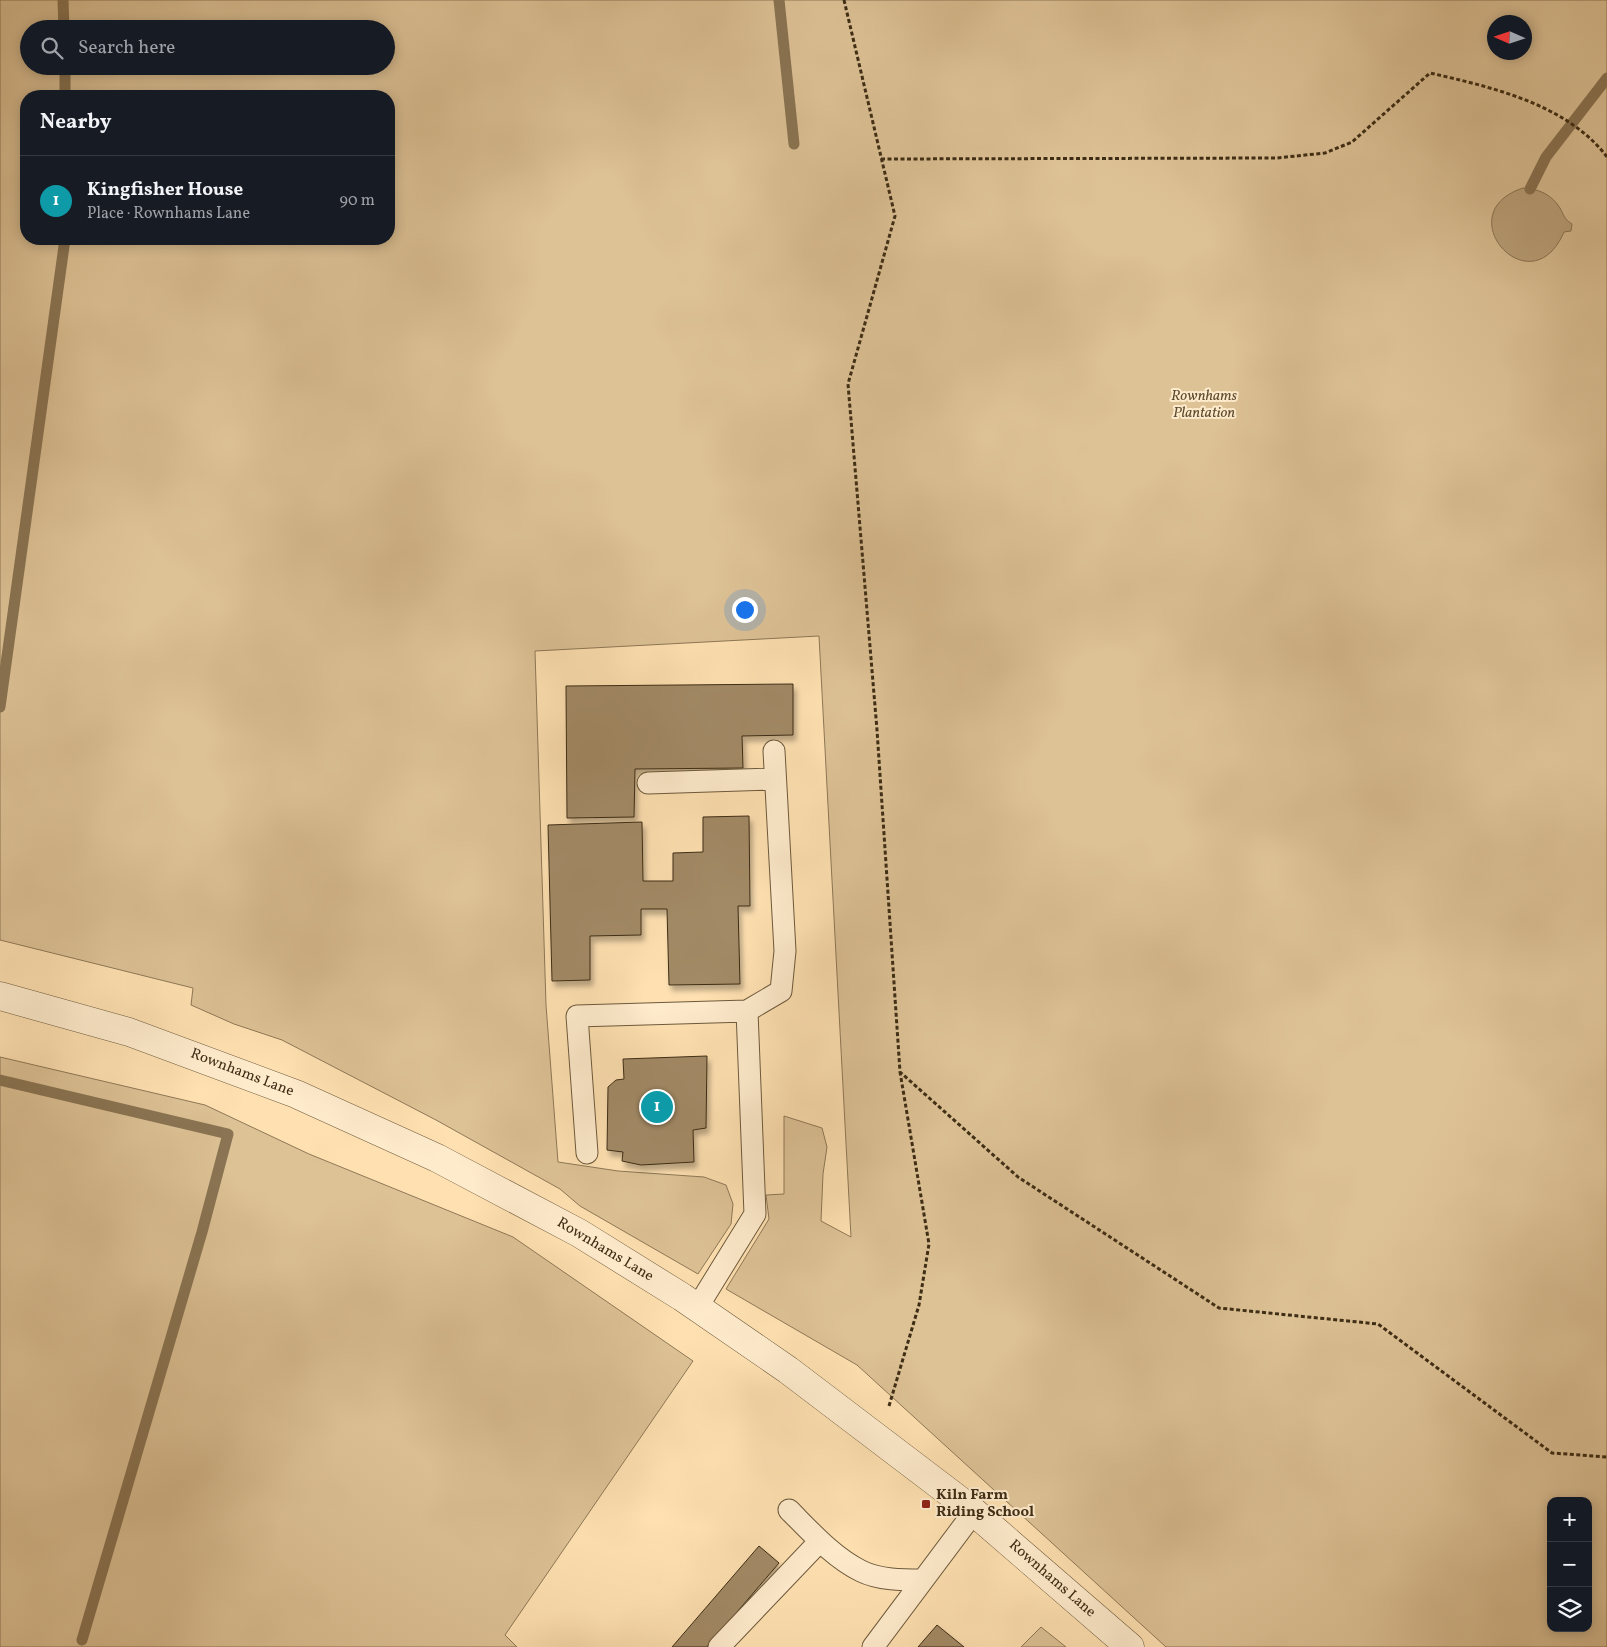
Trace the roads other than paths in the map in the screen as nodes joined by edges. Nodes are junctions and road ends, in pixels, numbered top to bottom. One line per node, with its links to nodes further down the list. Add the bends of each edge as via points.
1 (774, 751): 2 (lane)
2 (775, 779): 3 (lane); 5 (lane, via 785,951 781,991)
3 (648, 783)
4 (0, 996): 7 (street, Rownhams Lane, via 129,1032 296,1094 387,1134 579,1233)
5 (747, 1011): 6 (lane, via 577,1016); 7 (lane, via 755,1214)
6 (587, 1153)
7 (697, 1308): 9 (street, Rownhams Lane, via 788,1370)
8 (789, 1510): 10 (lane)
9 (974, 1512): 11 (lane); 14 (street, Rownhams Lane)
10 (820, 1541): 11 (lane, via 861,1571 896,1580); 12 (lane)
11 (922, 1580): 13 (lane)
12 (719, 1647)
13 (873, 1647)
14 (1130, 1647)

